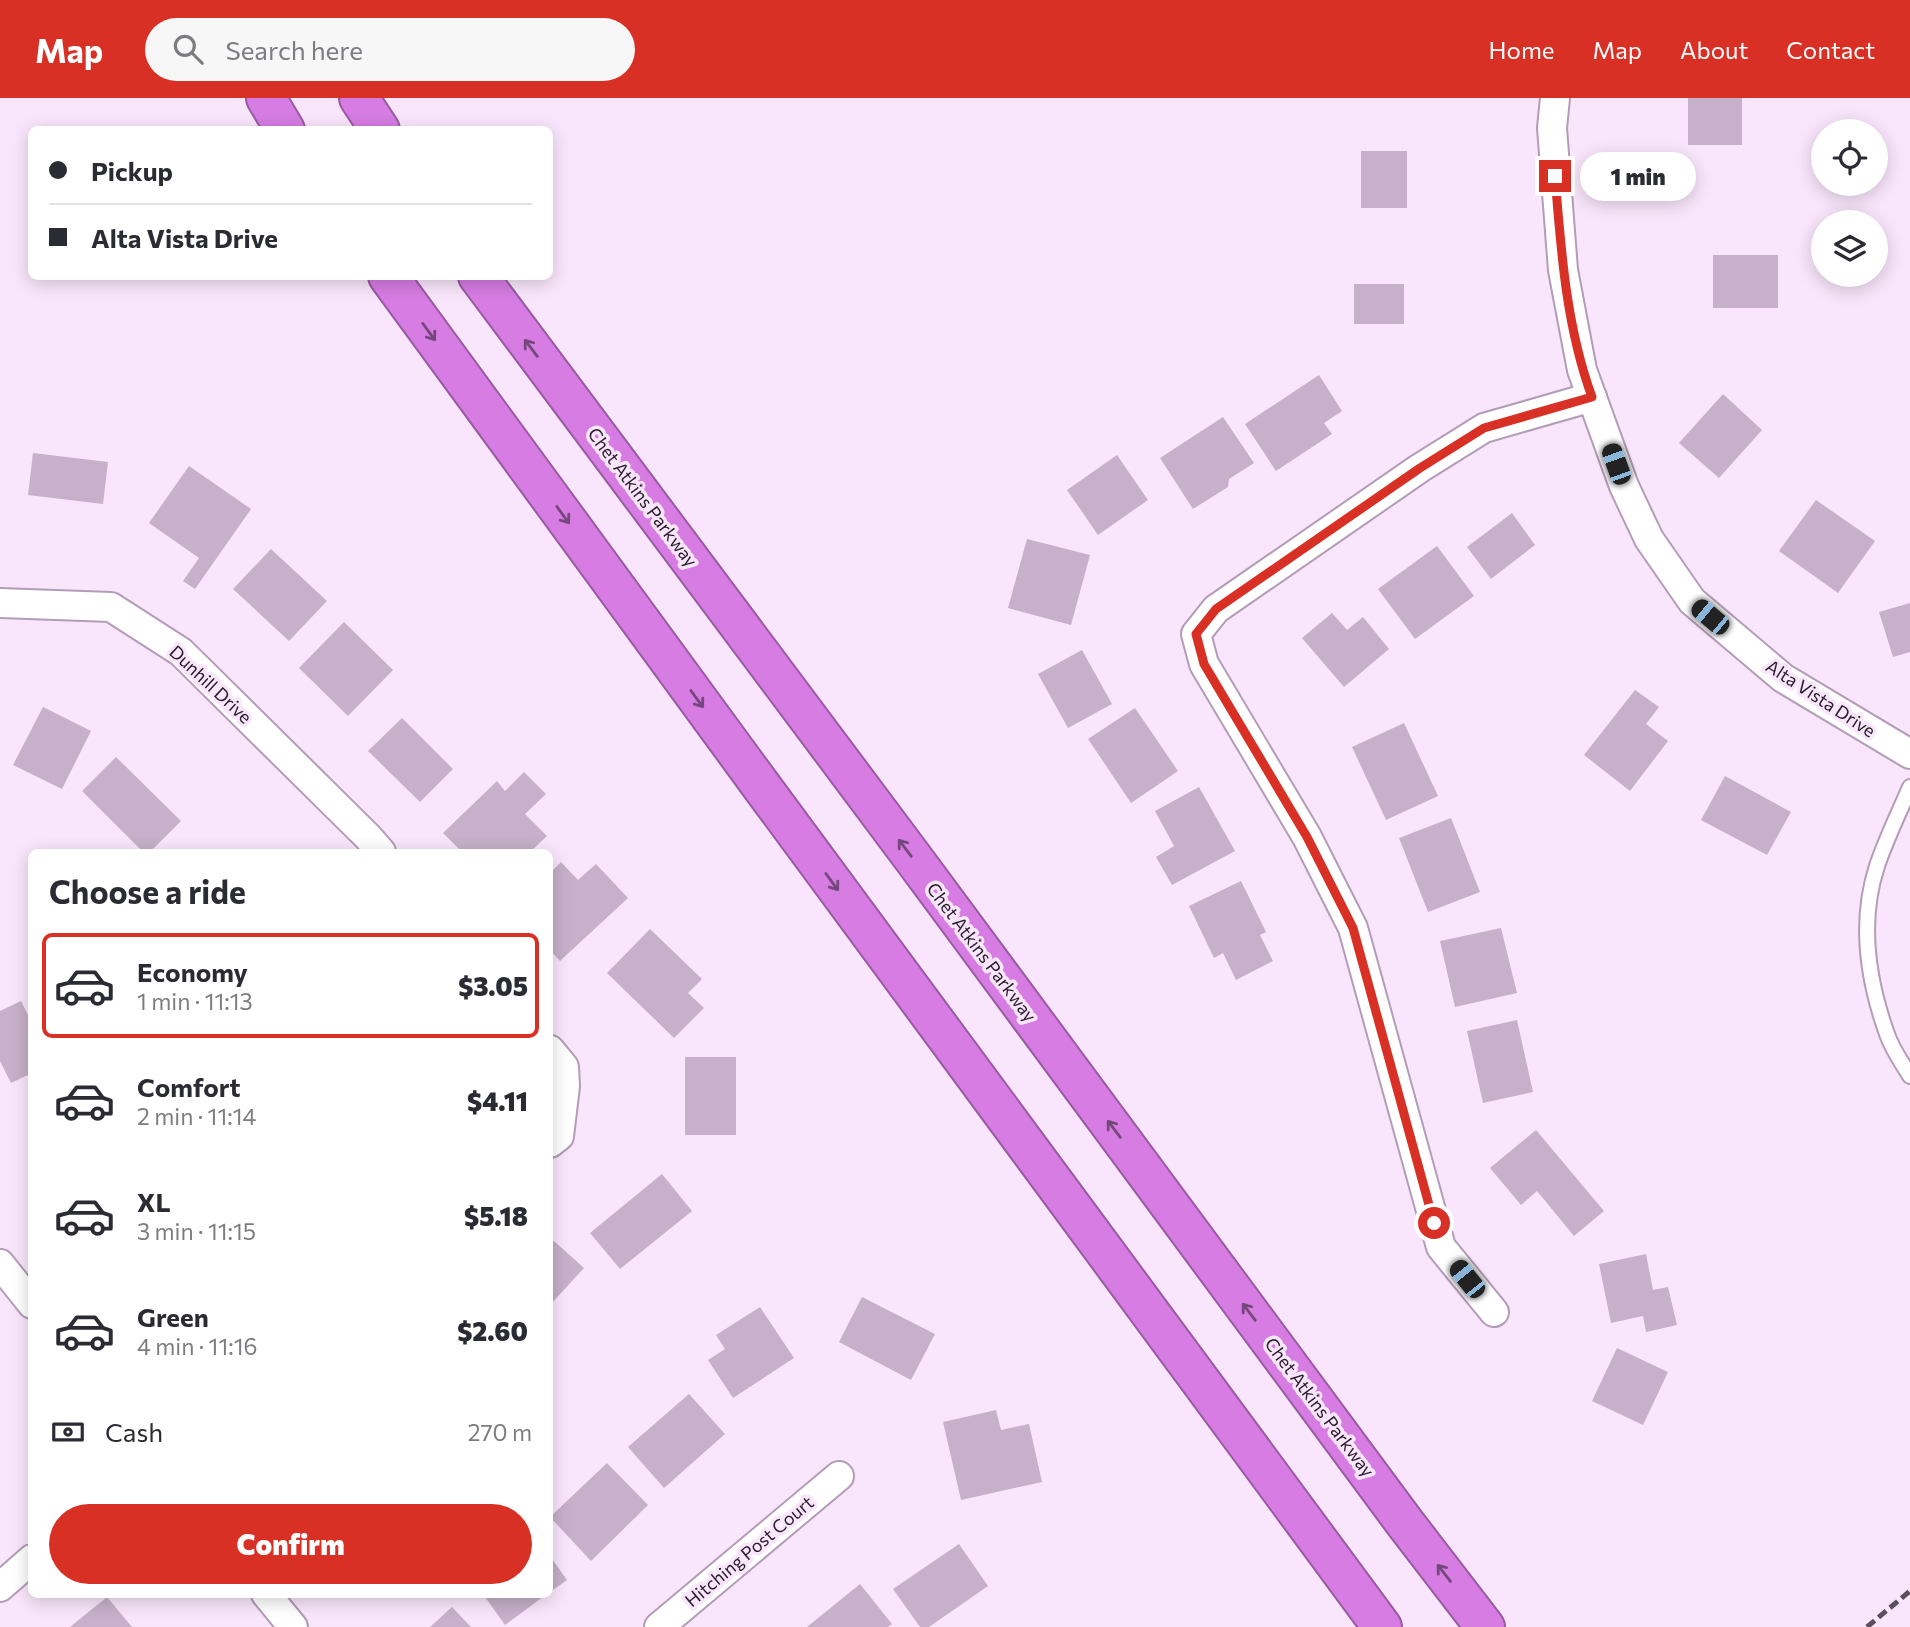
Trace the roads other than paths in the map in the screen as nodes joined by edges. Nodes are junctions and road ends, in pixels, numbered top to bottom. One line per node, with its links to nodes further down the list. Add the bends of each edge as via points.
1 (266, 98): 4 (highway)
2 (359, 98): 5 (highway)
3 (1555, 98): 8 (street, Alta Vista Drive, via 1552,128 1563,270 1582,370)
4 (283, 126)
5 (377, 126)
6 (391, 280): 25 (highway, one-way to 25)
7 (481, 280): 26 (highway, Chet Atkins Parkway, one-way to 7)
8 (1592, 397): 10 (street, Alta Vista Drive, via 1649,539 1692,601 1783,678); 18 (street, via 1484,428 1216,609 1196,634 1204,664 1307,837 1353,928 1441,1247)
9 (0, 603): 12 (street, Dunhill Drive, via 111,607 181,652)
10 (1910, 754)
11 (1910, 787): 14 (lane, via 1877,867 1868,905 1867,945 1888,1036)
12 (378, 849)
13 (553, 1054): 15 (street, via 564,1067 565,1086 559,1136)
14 (1910, 1076)
15 (553, 1141)
16 (0, 1264): 17 (street)
17 (28, 1299)
18 (1494, 1312)
19 (839, 1476): 24 (street, Hitching Post Court)
20 (28, 1562): 21 (street)
21 (0, 1587)
22 (269, 1598): 23 (street)
23 (293, 1627)
24 (659, 1627)
25 (1382, 1627)
26 (1485, 1627)

